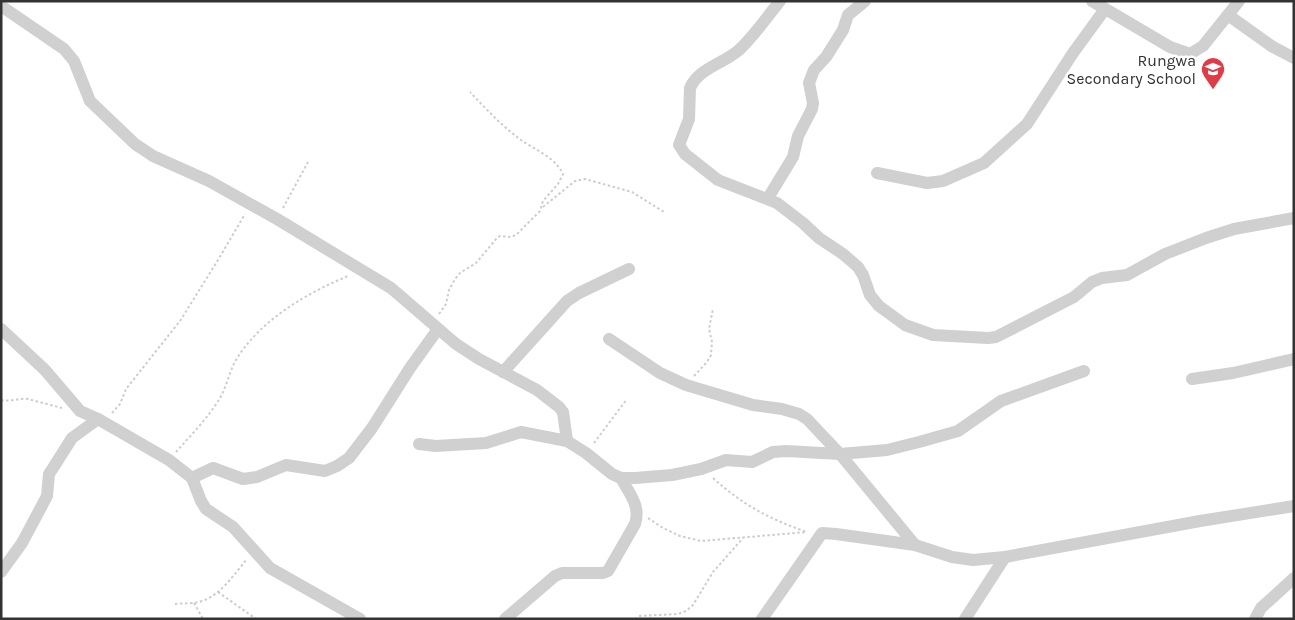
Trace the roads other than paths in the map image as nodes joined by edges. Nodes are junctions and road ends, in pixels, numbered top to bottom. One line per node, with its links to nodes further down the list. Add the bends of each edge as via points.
1 (780, 1): 10 (street, via 738,51 703,72 691,84 689,118 679,145 685,154 718,180)
2 (865, 1): 10 (street, via 848,14 839,37 814,70 809,83 812,109 798,136 793,157)
3 (1092, 1): 6 (street)
4 (1239, 1): 7 (street)
5 (1, 6): 13 (street, via 64,49 74,61 90,101 135,144 278,219 391,288)
6 (1105, 9): 7 (street, via 1170,47 1190,54 1203,46); 9 (street, via 1027,124 984,163 943,181 927,183)
7 (1228, 15): 8 (street)
8 (1294, 58)
9 (877, 174)
10 (768, 198): 11 (street, via 850,261 863,275 870,295 879,306 905,325 933,335 988,338 996,337 1074,297 1102,278 1127,275 1165,254 1234,229)
11 (1294, 218)
12 (629, 268): 18 (street, via 567,301)
13 (435, 326): 18 (street, via 456,344); 24 (street, via 372,428 349,458 337,466 325,471 286,465 243,479 212,468)
14 (1, 329): 20 (street, via 45,370 80,411)
15 (609, 339): 23 (street, via 660,373 686,385 753,405 799,414)
16 (1294, 359): 19 (street)
17 (1084, 371): 23 (street, via 1002,401 958,431 887,450)
18 (503, 372): 21 (street, via 537,390 562,410)
19 (1192, 379)
20 (101, 421): 24 (street, via 169,460); 29 (street, via 72,438 52,468 47,496 22,543)
21 (566, 441): 22 (street, via 520,432 486,443); 25 (street)
22 (419, 444)
23 (840, 454): 25 (street, via 772,452 752,462 726,460 672,475); 27 (street)
24 (192, 478): 31 (street, via 206,509 233,527 270,568)
25 (621, 478): 32 (street, via 638,511 635,524 607,572 555,576)
26 (1294, 506): 28 (street)
27 (915, 544): 28 (street, via 952,557 973,560); 33 (street, via 814,534)
28 (1005, 557): 34 (street)
29 (1, 572)
30 (1294, 578): 35 (street, via 1261,608)
31 (360, 619)
32 (505, 619)
33 (762, 619)
34 (965, 619)
35 (1255, 619)

